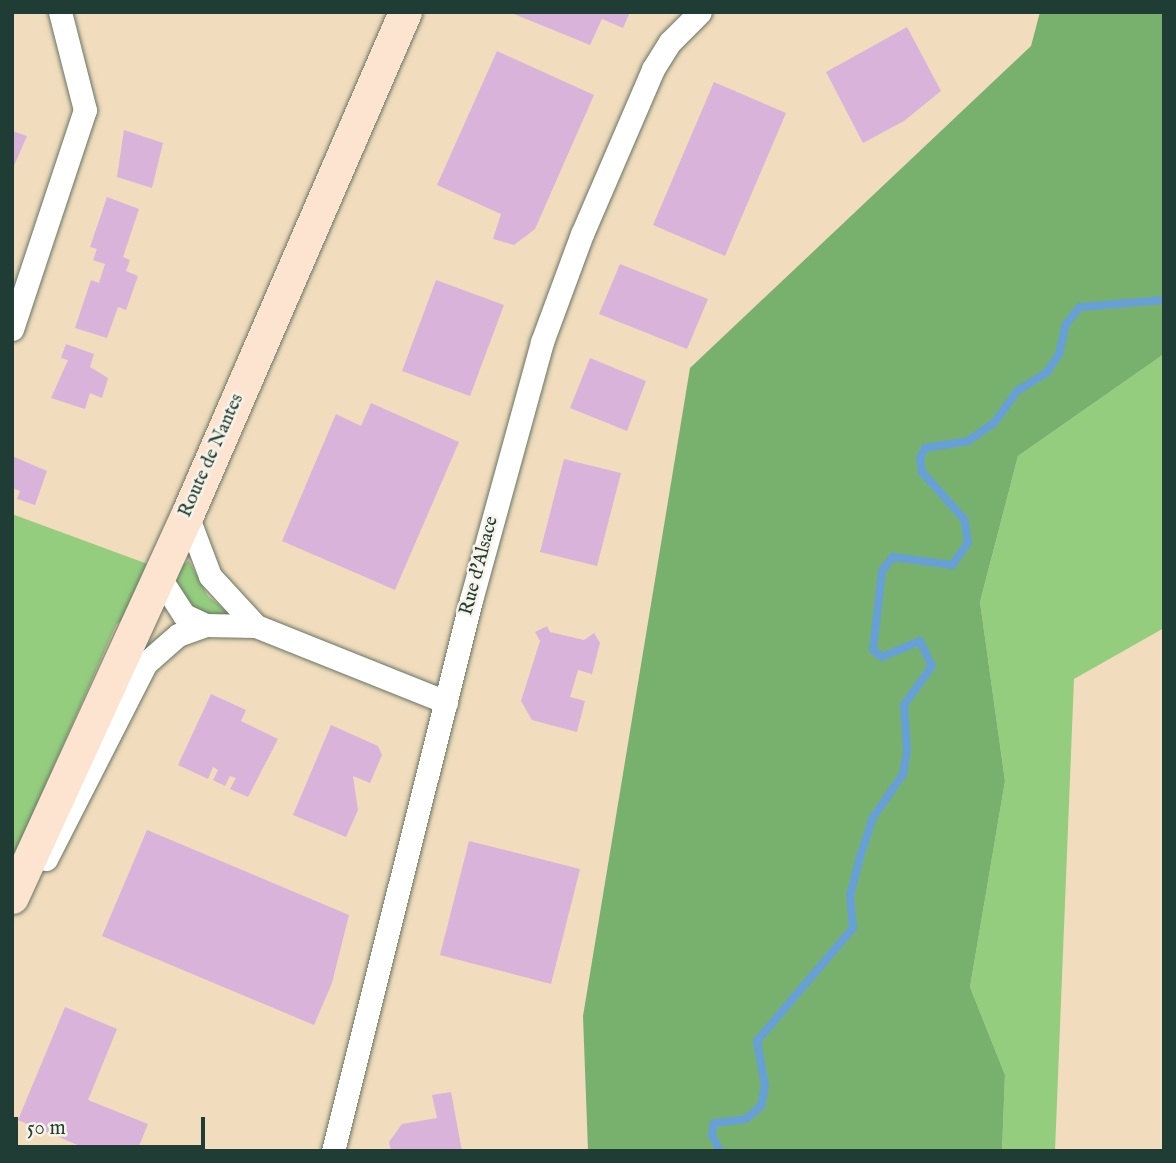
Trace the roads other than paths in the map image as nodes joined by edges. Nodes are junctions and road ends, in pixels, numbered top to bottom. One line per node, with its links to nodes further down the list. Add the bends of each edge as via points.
1 (60, 12): 4 (street, via 85,110)
2 (405, 12): 5 (main road, Route de Nantes)
3 (701, 12): 9 (street, Rue d'Alsace, via 670,43 653,69 560,288 526,394)
4 (12, 329)
5 (187, 514): 6 (main road, Route de Nantes); 8 (street, via 210,576)
6 (158, 575): 7 (street, via 184,615); 10 (main road, Route de Nantes)
7 (205, 625): 8 (street); 11 (street, via 178,635 146,663 29,894)
8 (256, 626): 9 (street)
9 (446, 702): 12 (street, Rue d'Alsace)
10 (12, 897)
11 (12, 911)
12 (333, 1151)

